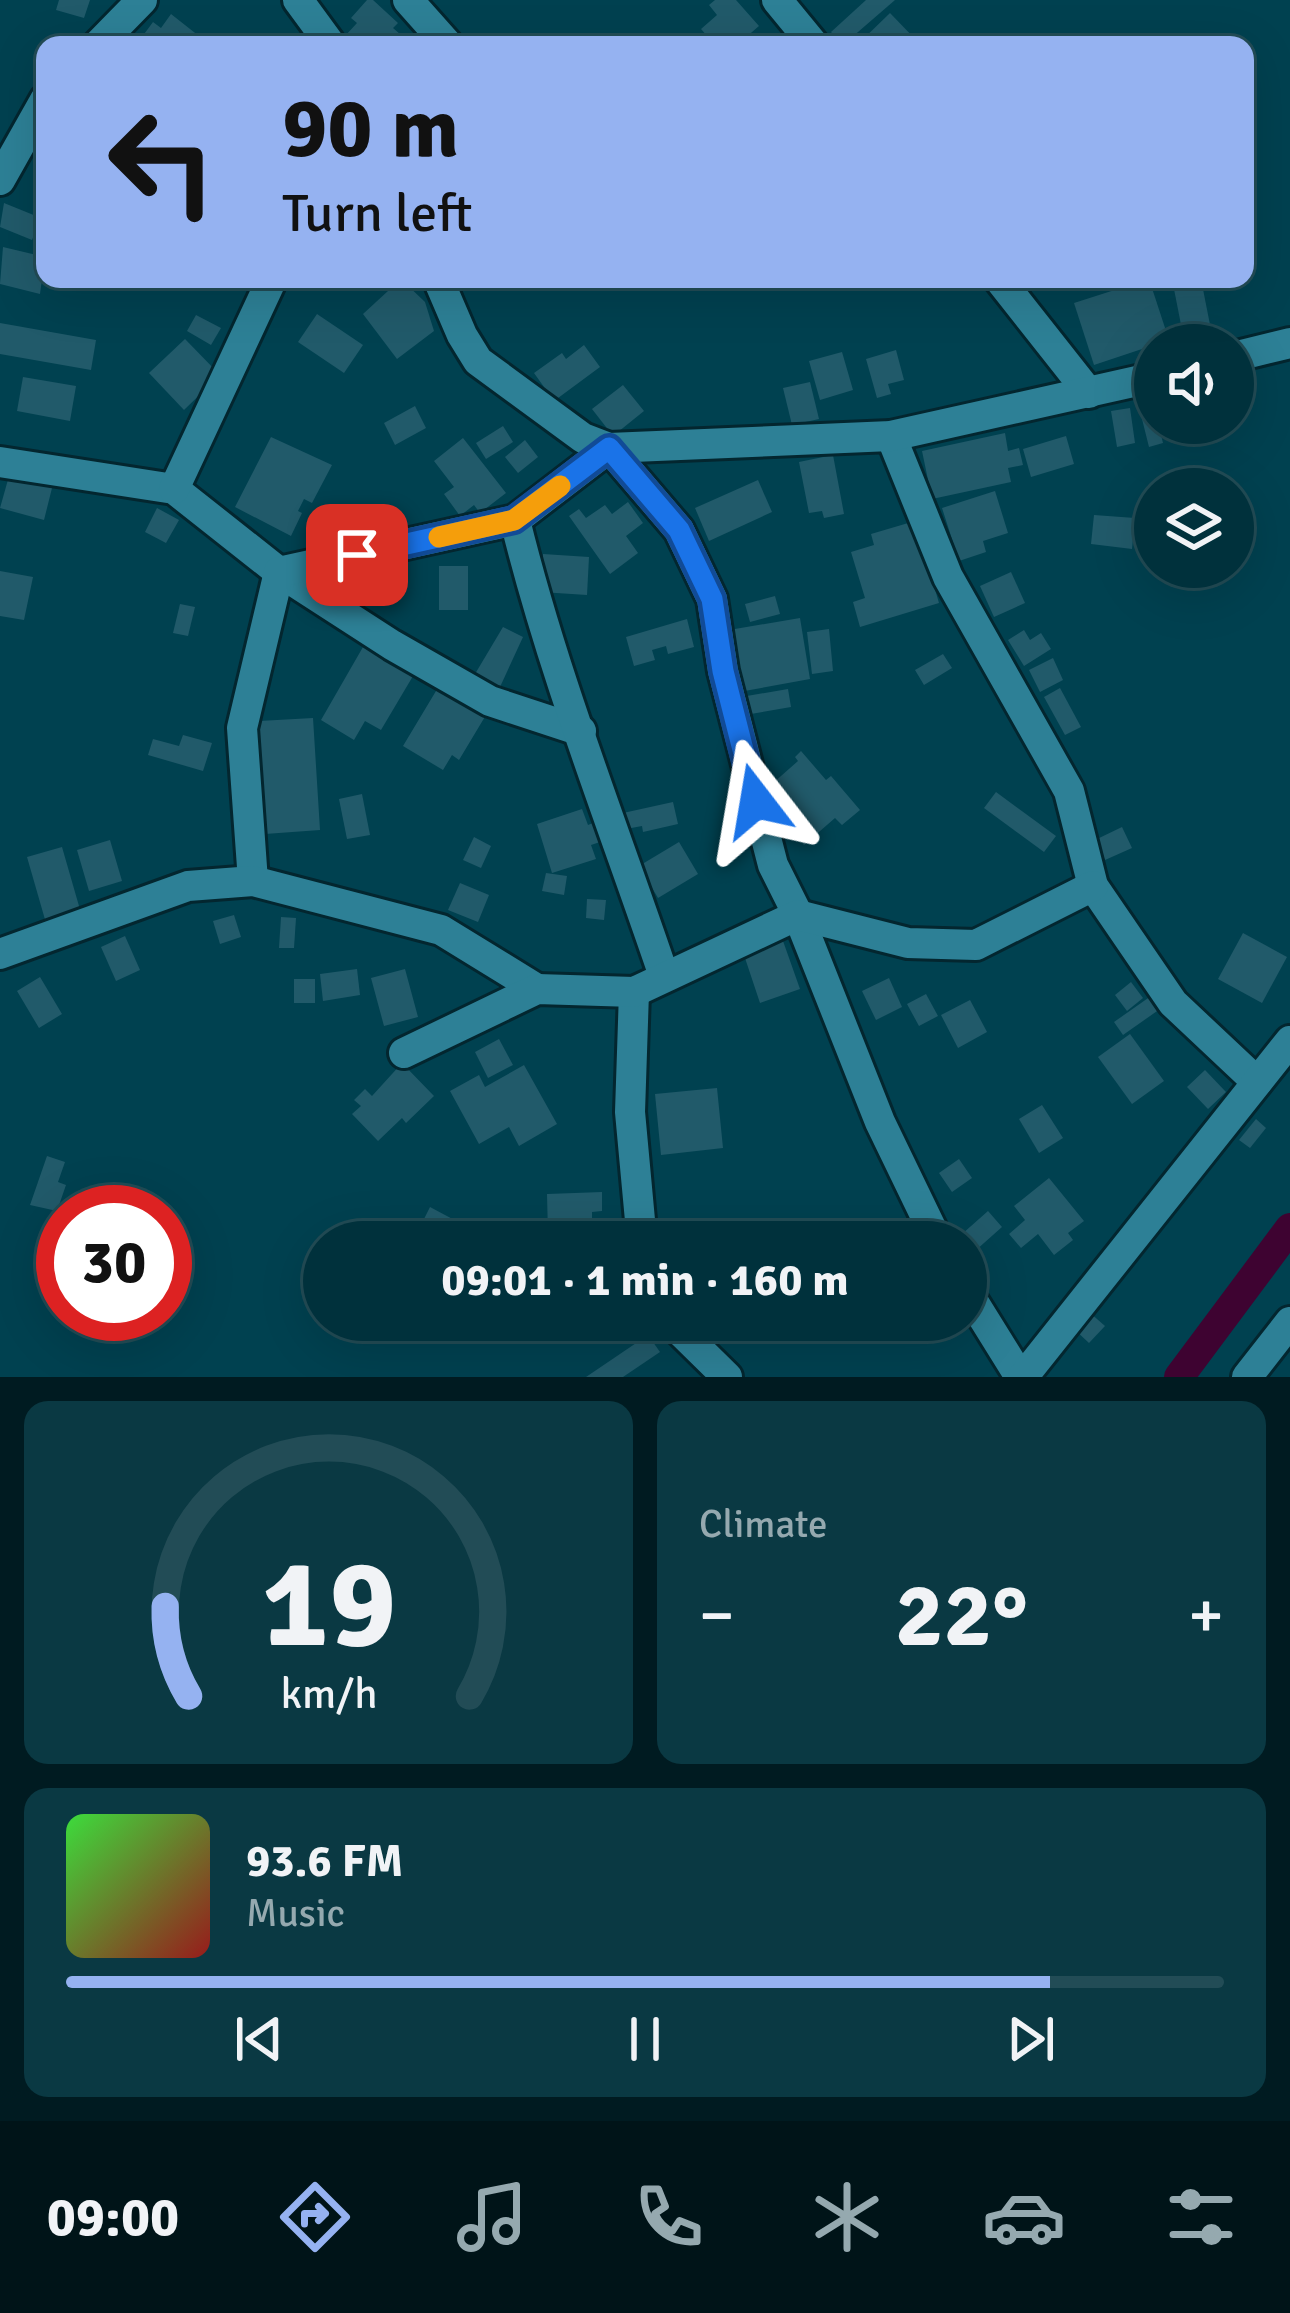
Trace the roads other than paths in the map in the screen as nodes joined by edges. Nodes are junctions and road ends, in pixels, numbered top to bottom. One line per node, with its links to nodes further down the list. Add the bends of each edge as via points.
1 (142, 0): 5 (street)
2 (298, 0): 6 (street)
3 (408, 0): 7 (street)
4 (778, 0): 8 (street)
5 (107, 36)
6 (324, 36)
7 (440, 36)
8 (807, 36)
9 (36, 116): 10 (street)
10 (0, 180)
11 (268, 288): 21 (street)
12 (442, 288): 19 (street, via 478,361 583,438)
13 (1006, 288): 17 (street)
14 (1290, 343): 15 (street)
15 (1254, 352)
16 (1134, 382): 17 (street)
17 (1089, 393): 18 (street)
18 (891, 436): 19 (street); 26 (street, via 948,578 1069,791)
19 (609, 448): 22 (street); 27 (street, via 679,530 712,599 773,865)
20 (0, 462): 21 (street)
21 (174, 489): 23 (street)
22 (514, 520): 23 (street); 24 (street, via 541,626)
23 (279, 572): 24 (street, via 490,701); 25 (street, via 242,728)
24 (581, 731): 29 (street)
25 (253, 881): 28 (street, via 188,886); 30 (street, via 441,930)
26 (1093, 886): 27 (street, via 976,945 908,943); 34 (street, via 1173,1003)
27 (798, 916): 29 (street); 36 (street)
28 (0, 954)
29 (664, 976): 31 (street)
30 (537, 989): 31 (street); 33 (street)
31 (634, 992): 35 (street, via 630,1112)
32 (1290, 1041): 34 (street)
33 (404, 1053)
34 (1257, 1082): 41 (street)
35 (640, 1221)
36 (928, 1221)
37 (1290, 1322): 42 (street)
38 (987, 1323): 41 (street)
39 (690, 1341): 40 (street)
40 (727, 1377)
41 (1022, 1377)
42 (1247, 1377)

